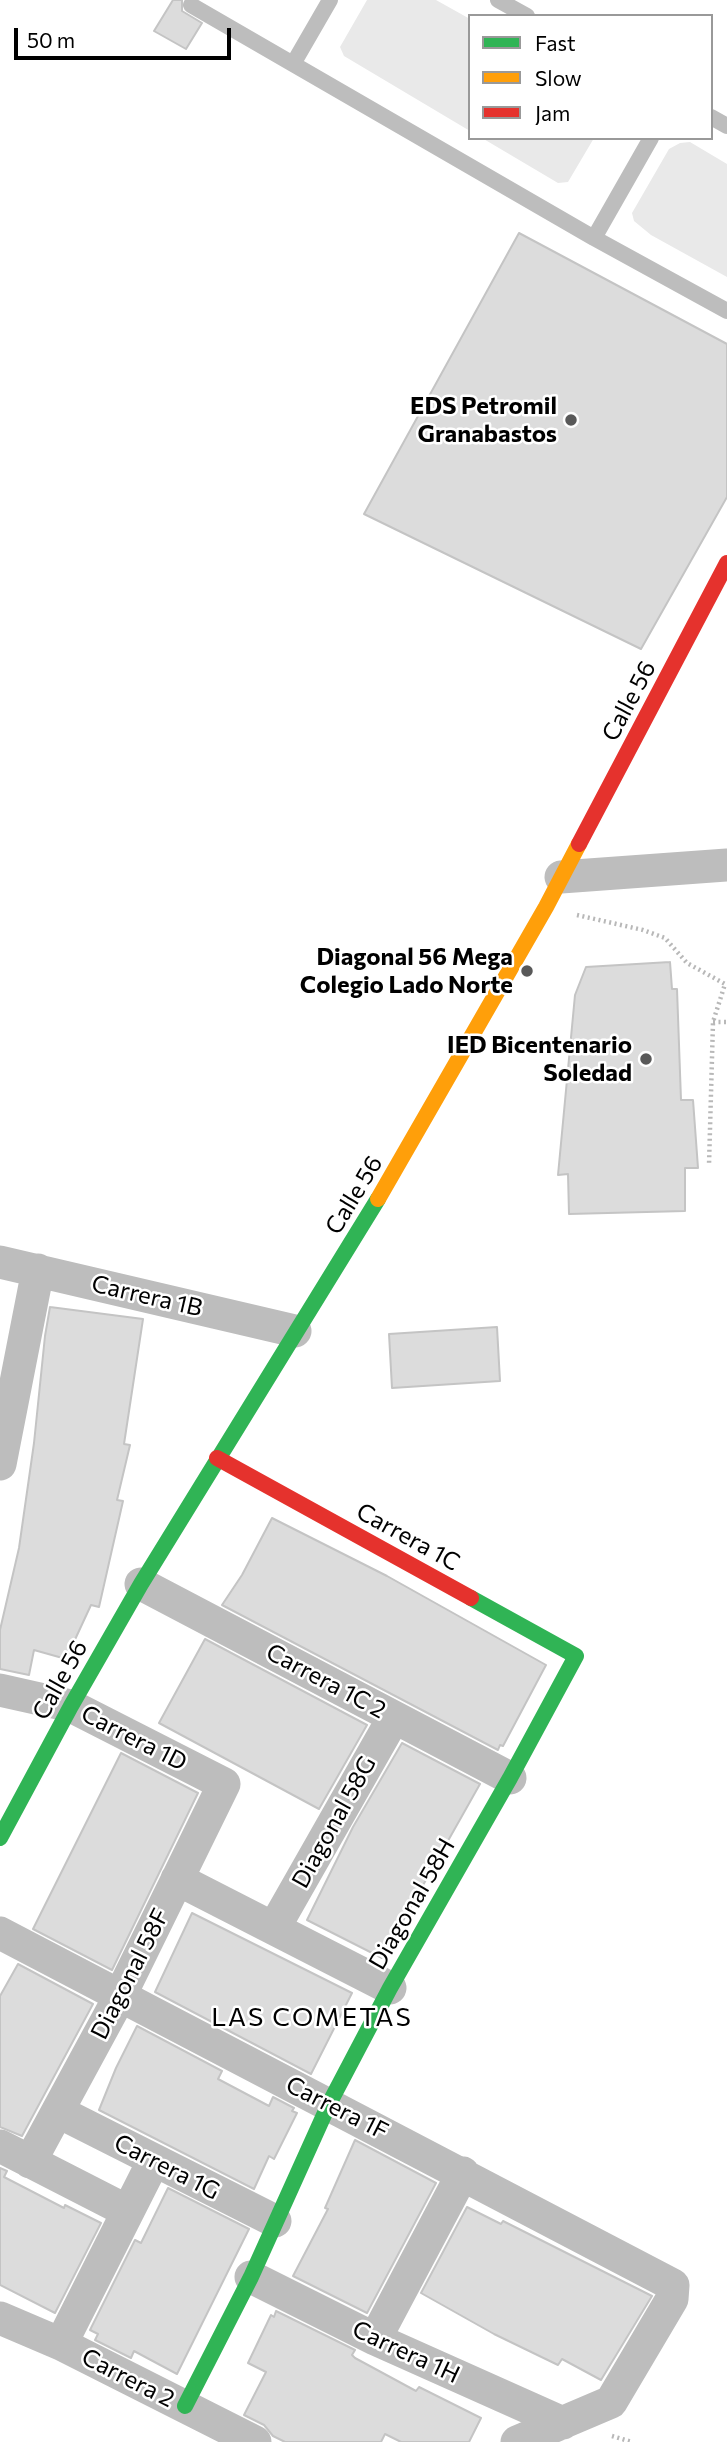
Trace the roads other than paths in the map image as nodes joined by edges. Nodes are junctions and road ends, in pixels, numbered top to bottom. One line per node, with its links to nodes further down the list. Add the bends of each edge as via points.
1 (330, 0): 5 (lane)
2 (498, 0): 4 (lane)
3 (191, 5): 5 (lane)
4 (523, 14)
5 (293, 64): 7 (lane)
6 (650, 140): 7 (lane)
7 (594, 238): 8 (lane)
8 (727, 311)
9 (727, 563): 11 (main road, Calle 56)
10 (727, 865): 11 (street)
11 (561, 877): 14 (main road, Calle 56, via 344,1258)
12 (0, 1262): 13 (street, Carrera 1B)
13 (38, 1270): 14 (street, Carrera 1B); 16 (street)
14 (295, 1331): 15 (main road, Calle 56)
15 (217, 1458): 17 (main road, Calle 56); 18 (main road, Carrera 1C)
16 (0, 1464)
17 (141, 1584): 20 (main road, Calle 56); 21 (street, Carrera 1C 2)
18 (576, 1656): 22 (main road, Diagonal 58H)
19 (0, 1690): 20 (street, Carrera 1D)
20 (71, 1706): 23 (street, Carrera 1D); 24 (main road, Calle 56)
21 (394, 1717): 22 (street, Carrera 1C 2); 26 (street, Diagonal 58G)
22 (510, 1779): 28 (main road, Diagonal 58H)
23 (224, 1784): 25 (street, Diagonal 58F)
24 (0, 1838)
25 (177, 1879): 26 (street); 29 (street, Diagonal 58F)
26 (274, 1928): 28 (street)
27 (0, 1933): 29 (street, Carrera 1F)
28 (390, 1988): 30 (main road, Diagonal 58H)
29 (120, 1996): 30 (street, Carrera 1F); 31 (street, Diagonal 58F)
30 (329, 2104): 35 (street, Carrera 1F); 37 (main road, Diagonal 58H)
31 (59, 2112): 33 (street, Carrera 1G); 34 (street, Diagonal 58F)
32 (0, 2146): 34 (street)
33 (154, 2161): 36 (street); 37 (street, Carrera 1G)
34 (30, 2162): 36 (street)
35 (463, 2173): 40 (street); 43 (street, Carrera 1F, via 673,2285 672,2299 611,2402)
36 (127, 2211): 41 (street)
37 (275, 2221): 38 (main road, Diagonal 58H)
38 (251, 2277): 40 (street, Carrera 1H); 42 (main road, Diagonal 58H)
39 (0, 2318): 41 (street, Carrera 2)
40 (375, 2340): 43 (street, Carrera 1H)
41 (61, 2344): 42 (street, Carrera 2)
42 (186, 2406): 44 (street, Carrera 2)
43 (563, 2423): 45 (street)
44 (255, 2442)
45 (517, 2442)

